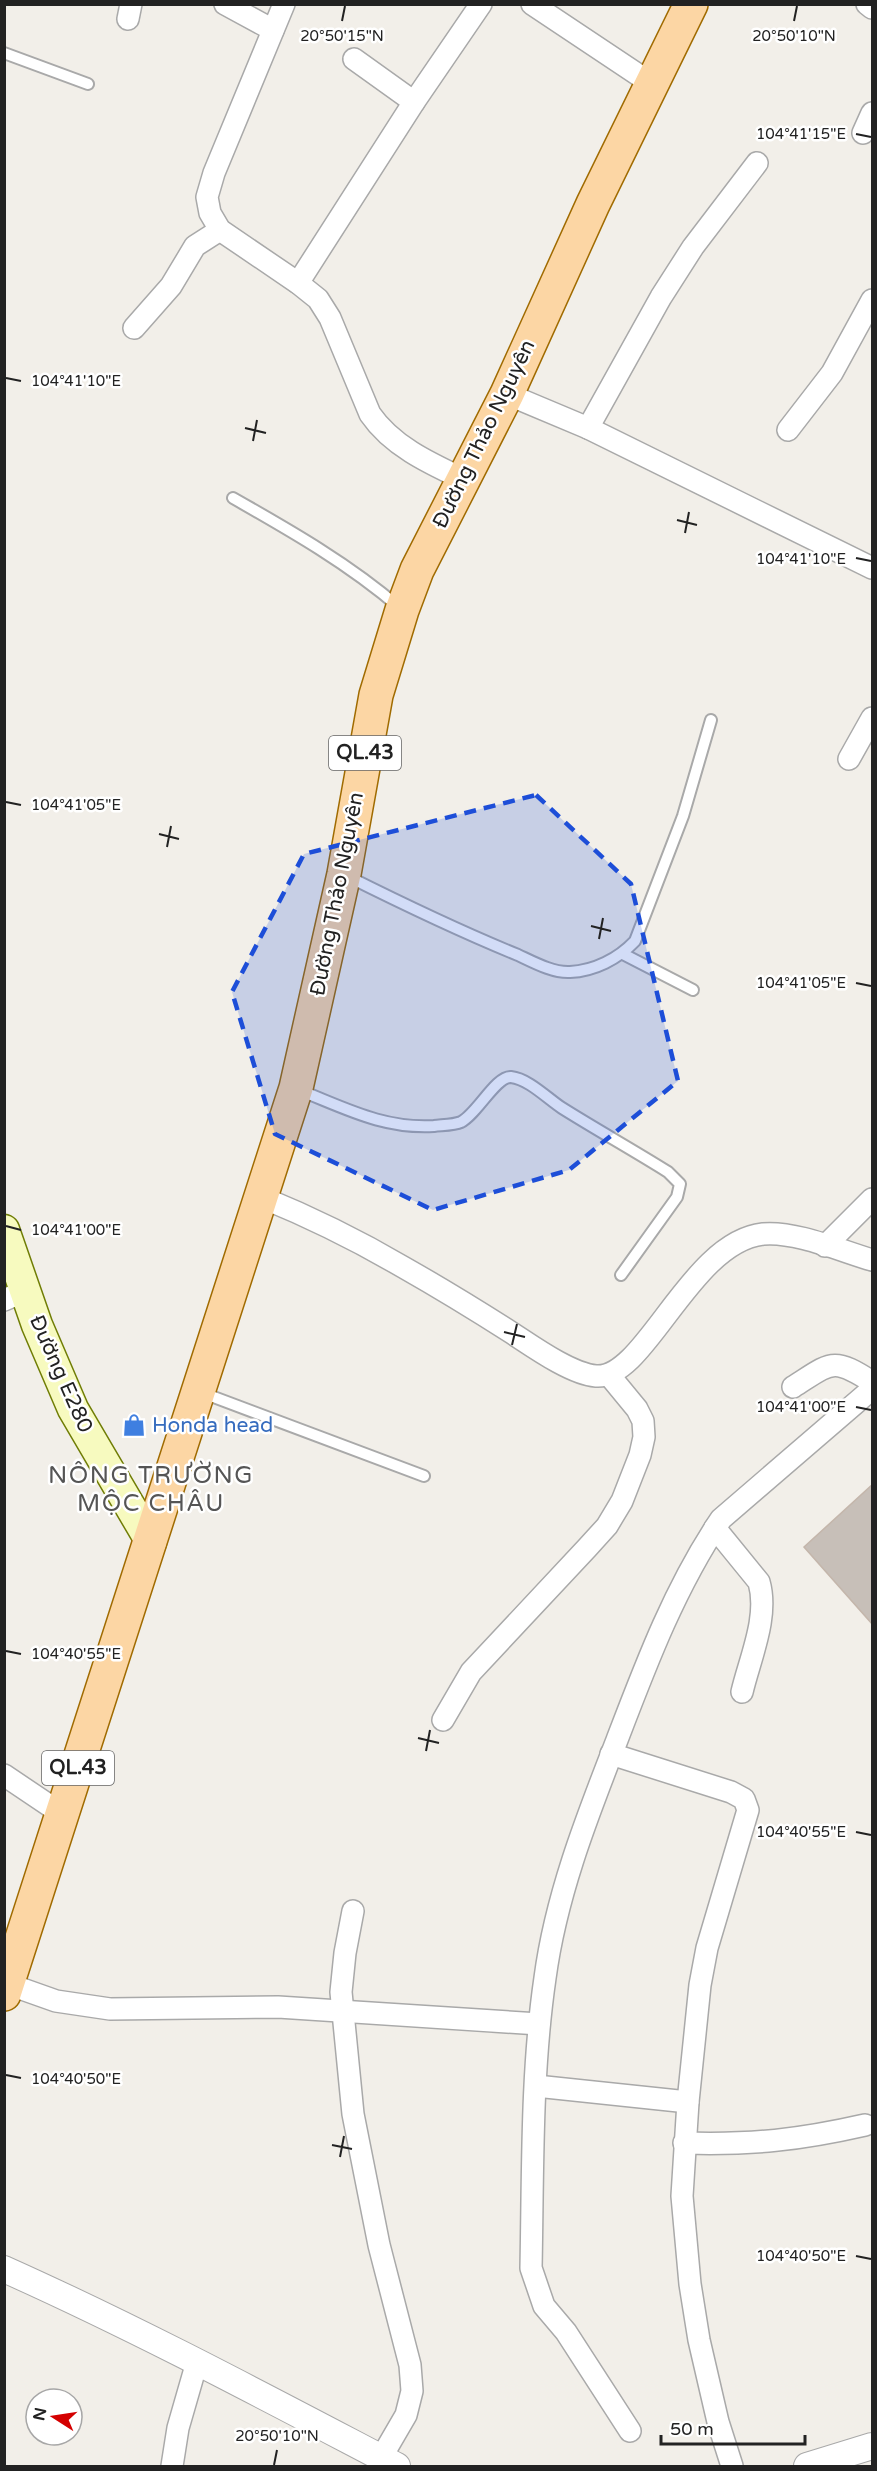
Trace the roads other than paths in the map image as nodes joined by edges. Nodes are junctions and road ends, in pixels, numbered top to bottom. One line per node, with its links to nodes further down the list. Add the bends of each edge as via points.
1 (225, 4): 8 (street)
2 (284, 4): 8 (street)
3 (481, 4): 13 (street)
4 (532, 4): 12 (street)
5 (691, 4): 12 (main road, Đường Thảo Nguyên / QL.43)
6 (867, 4): 7 (street)
7 (873, 8)
8 (273, 30): 17 (street, via 207,197 210,213)
9 (4, 53): 11 (lane)
10 (354, 59): 13 (street)
11 (88, 84)
12 (652, 84): 21 (main road, Đường Thảo Nguyên / QL.43)
13 (414, 102): 18 (street)
14 (873, 113): 15 (street)
15 (863, 133)
16 (757, 164): 22 (street, via 667,287)
17 (220, 230): 18 (street); 20 (street, via 195,246 171,286)
18 (298, 283): 24 (street, via 318,299 330,318 378,426 414,455)
19 (873, 300): 23 (street, via 832,373)
20 (134, 328)
21 (507, 394): 22 (street); 24 (main road, Đường Thảo Nguyên / QL.43)
22 (588, 428): 26 (street)
23 (788, 430)
24 (463, 479): 27 (main road, Đường Thảo Nguyên / QL.43, via 417,570)
25 (233, 498): 27 (lane, via 333,556)
26 (870, 561)
27 (402, 610): 31 (main road, Đường Thảo Nguyên / QL.43, via 376,695)
28 (873, 718): 30 (street)
29 (711, 720): 32 (lane, via 683,816 634,942)
30 (849, 759)
31 (344, 874): 32 (lane, via 457,930 545,967 568,973); 34 (main road, Đường Thảo Nguyên / QL.43)
32 (623, 954): 33 (lane)
33 (693, 990)
34 (296, 1088): 35 (main road, Đường Thảo Nguyên / QL.43); 40 (lane, via 376,1120 420,1127 461,1122 503,1079 512,1077 524,1082 668,1172 680,1184 677,1197)
35 (261, 1197): 42 (street, via 308,1216 404,1267 545,1355 595,1376); 46 (main road, Đường Thảo Nguyên / QL.43)
36 (873, 1198): 38 (street)
37 (4, 1230): 41 (main road, Đường E280)
38 (825, 1246): 39 (street); 42 (street, via 765,1234 729,1246 709,1262 649,1336)
39 (873, 1260)
40 (621, 1275)
41 (15, 1296): 49 (main road, Đường E280, via 40,1334 73,1409)
42 (609, 1375): 51 (street, via 643,1422 640,1455 622,1501 607,1526 471,1672)
43 (873, 1382): 44 (street, via 839,1365 820,1370)
44 (793, 1387)
45 (873, 1389): 48 (street, via 742,1500)
46 (197, 1391): 47 (lane); 49 (main road, Đường Thảo Nguyên / QL.43)
47 (424, 1476)
48 (715, 1528): 50 (street, via 759,1582 762,1593 760,1620); 52 (street, via 687,1573)
49 (151, 1542): 54 (main road, QL.43)
50 (742, 1692)
51 (442, 1720)
52 (611, 1754): 58 (street, via 568,1873 554,1929); 60 (street, via 731,1792 744,1799 748,1810 707,1948)
53 (4, 1775): 54 (street)
54 (62, 1814): 56 (main road, QL.43)
55 (353, 1911): 57 (street, via 342,1977)
56 (6, 1989): 57 (street, via 110,2009 278,2007)
57 (342, 2012): 58 (street); 67 (street, via 363,2169 410,2365 412,2391)
58 (539, 2024): 59 (street)
59 (536, 2086): 60 (street); 65 (street, via 531,2268 544,2306 572,2341)
60 (688, 2102): 62 (street)
61 (865, 2125): 62 (street, via 788,2141)
62 (684, 2143): 69 (street, via 682,2196 690,2284 708,2380)
63 (4, 2269): 64 (street)
64 (197, 2362): 67 (street); 68 (street)
65 (630, 2432)
66 (873, 2446): 70 (street)
67 (389, 2462)
68 (171, 2466)
69 (732, 2466)
70 (807, 2466)

